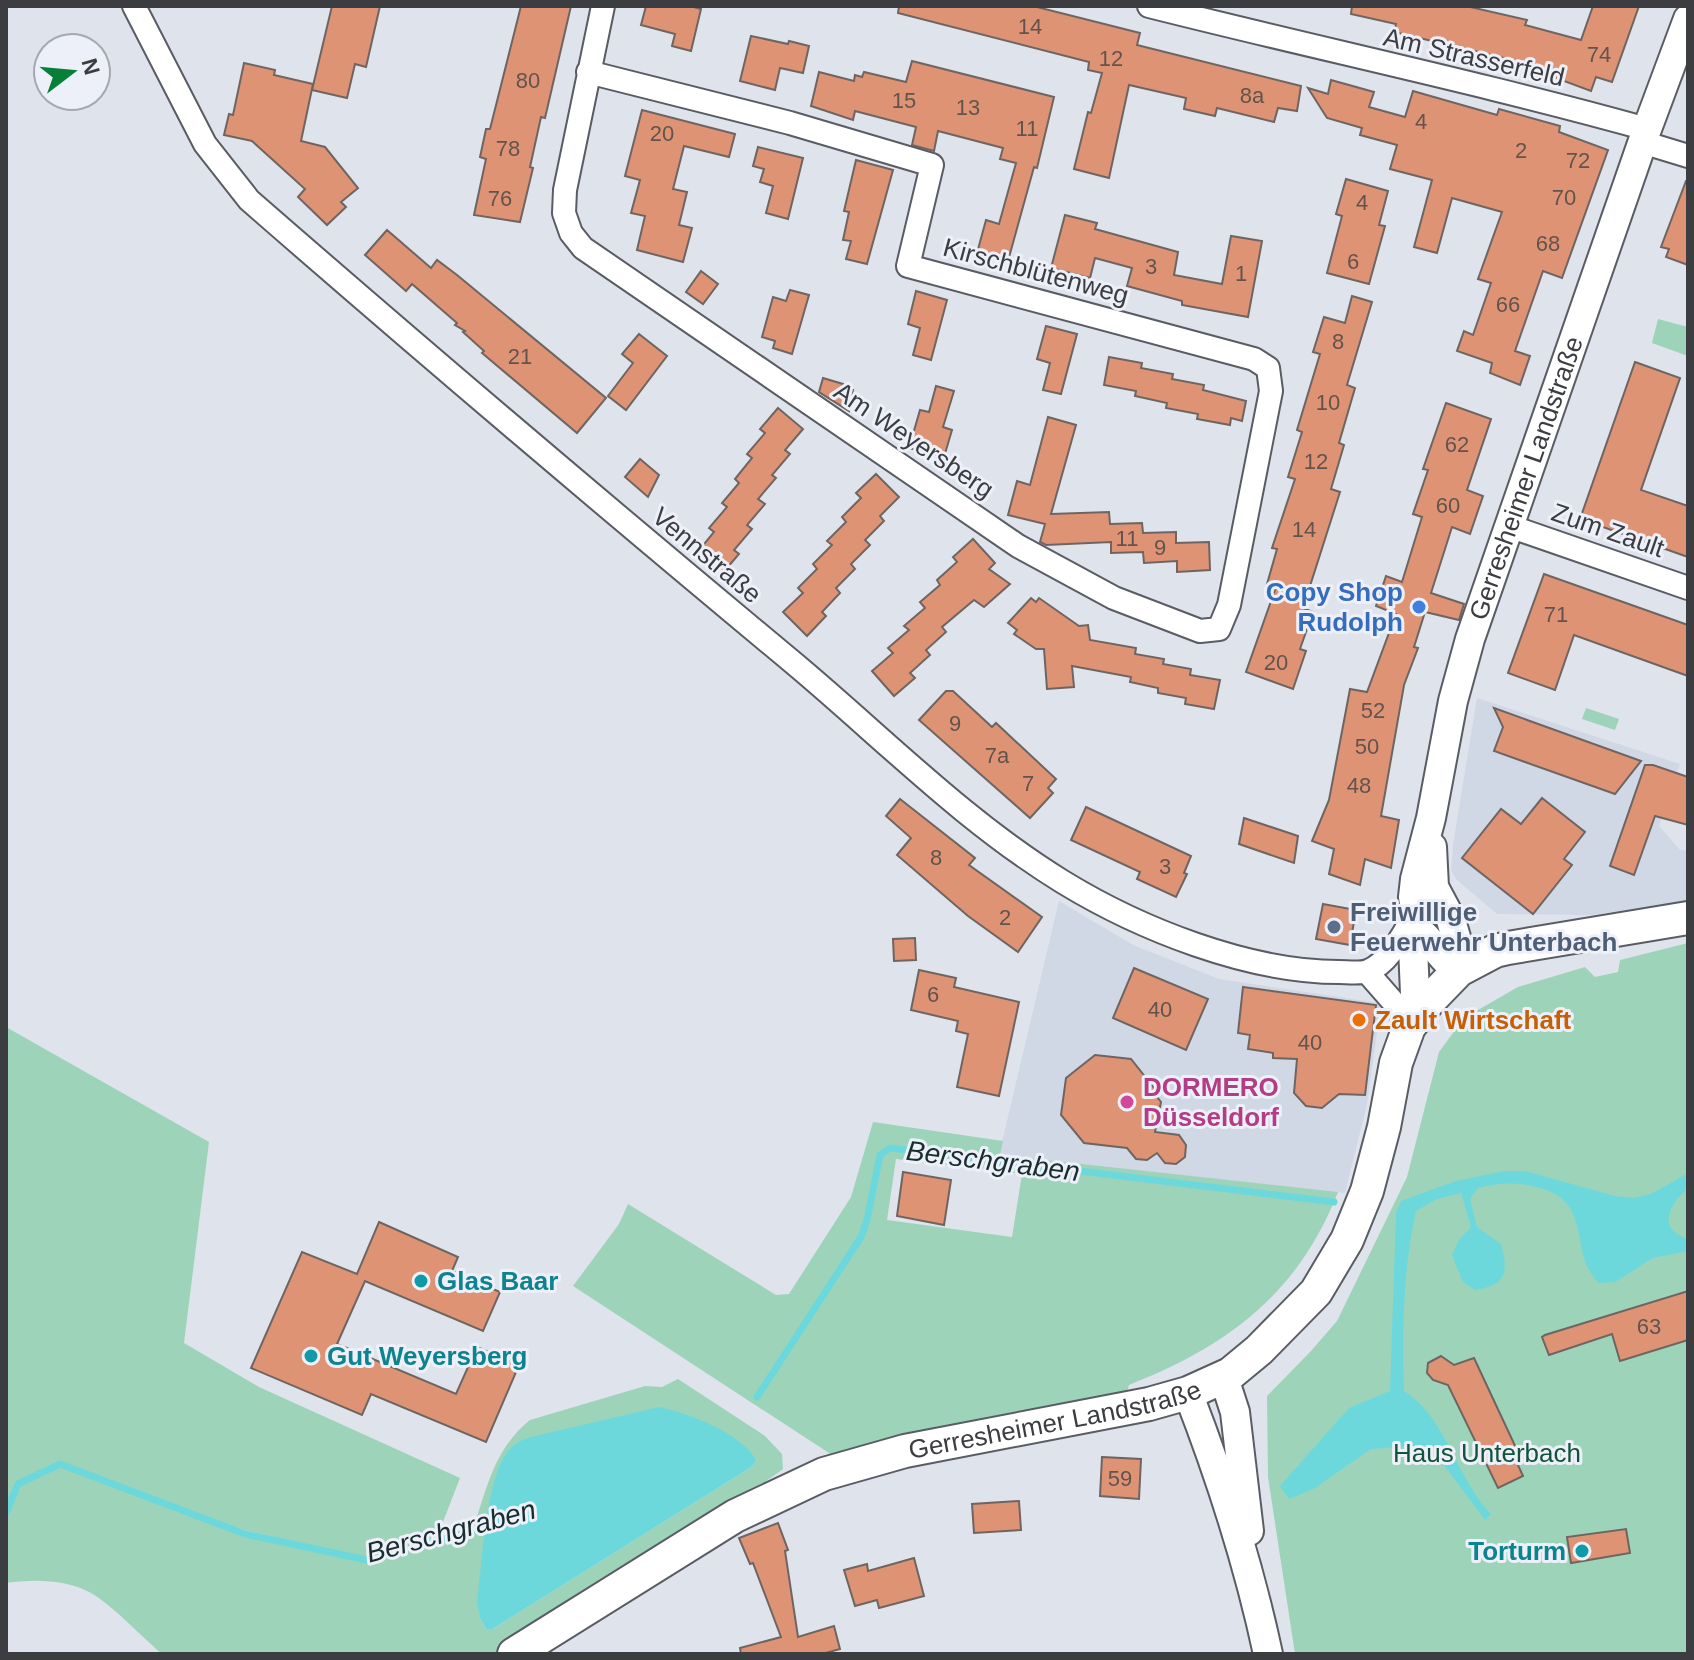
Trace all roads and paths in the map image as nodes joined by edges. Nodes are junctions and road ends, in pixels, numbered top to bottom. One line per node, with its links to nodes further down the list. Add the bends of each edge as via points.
1 (134, 6): 17 (street, Vennstraße, via 205,144 249,200 1000,838 1088,897 1221,953 1315,972)
2 (603, 6): 5 (street, Am Weyersberg)
3 (1149, 6): 6 (street, Am Strasserfeld, via 1539,99)
4 (1688, 19): 6 (street, Gerresheimer Landstraße)
5 (588, 72): 8 (street, Kirschblütenweg, via 932,165 908,266 1254,359); 8 (street, Am Weyersberg, via 564,213 583,248 1018,546 1114,598 1200,631 1219,629 1229,605 1271,391)
6 (1644, 136): 7 (street); 9 (street, Gerresheimer Landstraße)
7 (1688, 156)
8 (1268, 368)
9 (1509, 526): 10 (street, Zum Zault); 11 (street, Gerresheimer Landstraße, via 1467,647)
10 (1688, 588)
11 (1431, 818): 12 (street, Gerresheimer Landstraße, via 1434,887); 14 (street, Gerresheimer Landstraße, via 1415,879)
12 (1450, 917): 15 (street, Gerresheimer Landstraße); 16 (street, Gerresheimer Landstraße)
13 (1688, 918): 15 (main road)
14 (1416, 923): 16 (street, via 1447,963); 17 (street); 18 (street, Gerresheimer Landstraße)
15 (1495, 951): 16 (main road)
16 (1459, 970): 18 (main road, Gerresheimer Landstraße)
17 (1367, 972): 18 (street)
18 (1412, 1022): 19 (main road, Gerresheimer Landstraße, via 1396,1063 1372,1174 1337,1260 1300,1311)
19 (1224, 1378): 20 (main road, Gerresheimer Landstraße); 21 (street, via 1235,1412)
20 (1188, 1393): 21 (street); 22 (main road, Gerresheimer Landstraße, via 905,1451 824,1474 735,1516)
21 (1256, 1599): 23 (street)
22 (514, 1654)
23 (1268, 1654)

